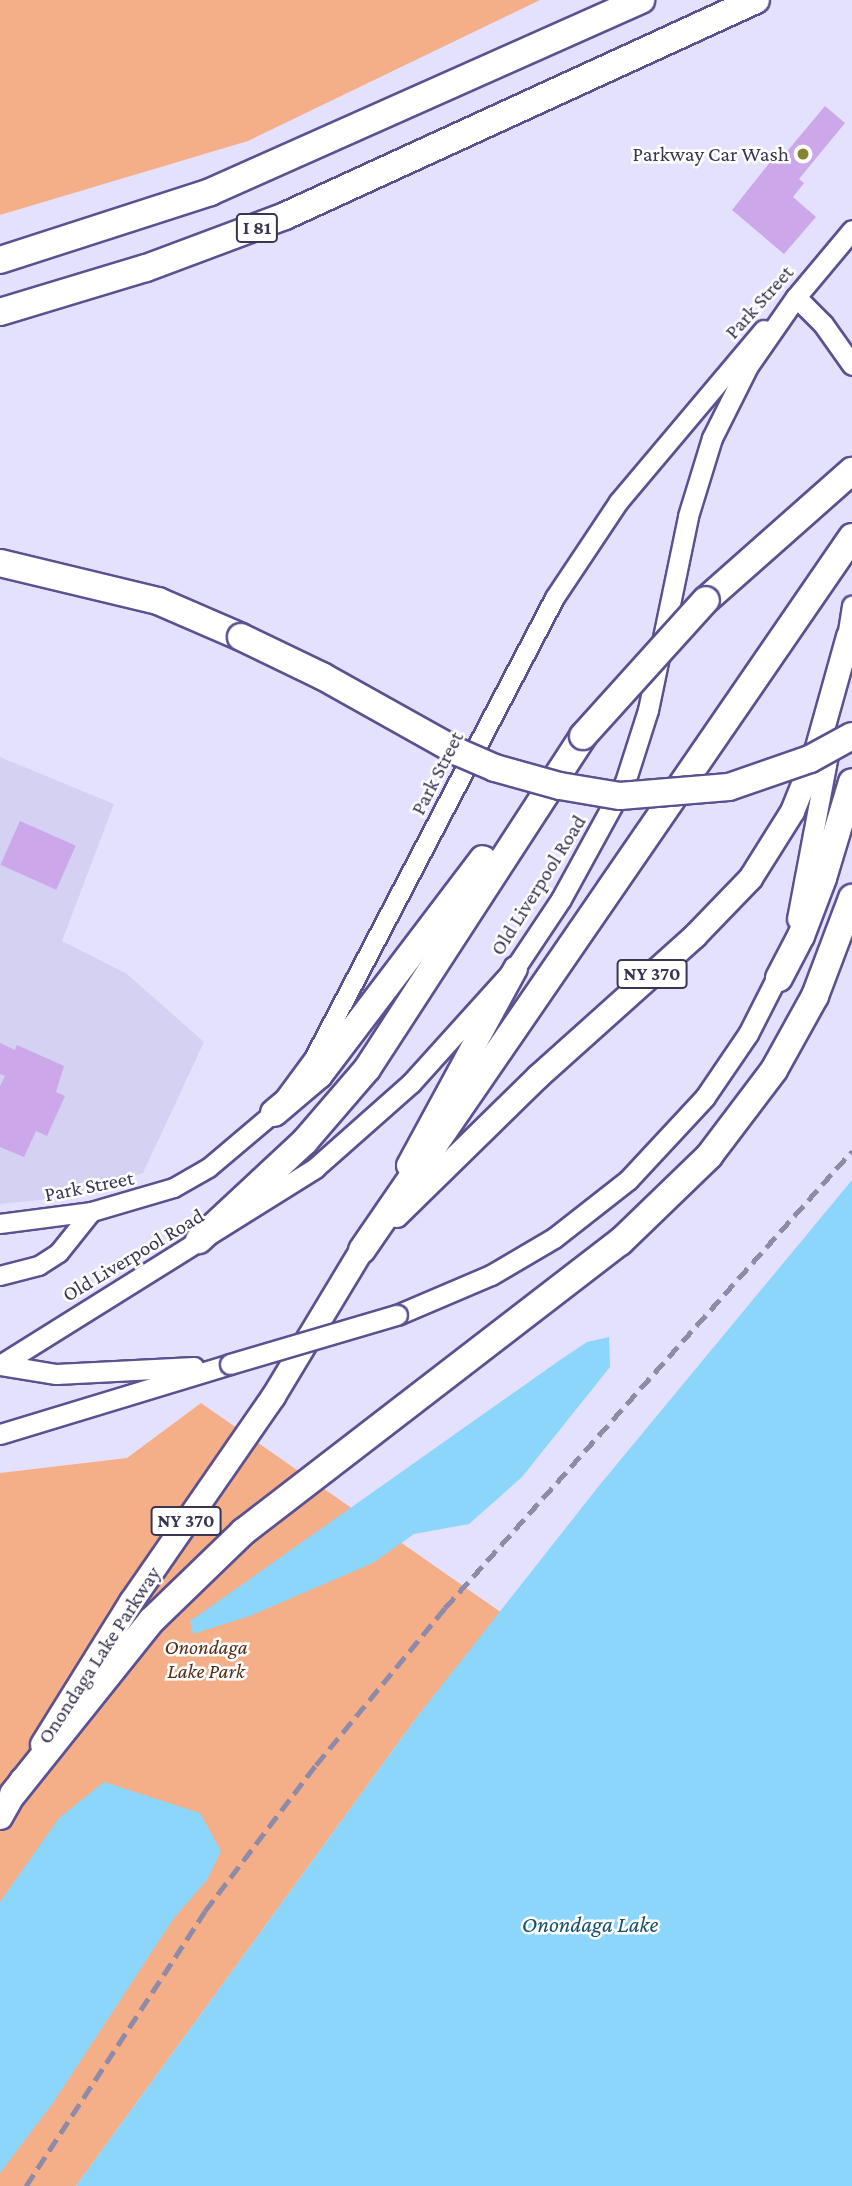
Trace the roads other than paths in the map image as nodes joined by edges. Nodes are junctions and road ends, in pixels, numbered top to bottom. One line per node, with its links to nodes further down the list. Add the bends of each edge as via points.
1 (641, 0): 4 (highway, I 81, via 210,192)
2 (756, 0): 6 (highway, I 81, via 504,119 253,229 146,268)
3 (852, 230): 5 (main road, Park Street / NY 370)
4 (0, 260)
5 (796, 297): 7 (main road, via 823,324); 17 (main road, Old Liverpool Road / NY 370, via 734,390 702,462 648,710 625,782 561,899); 19 (street, Park Street, via 658,454 598,531 532,640 314,1059)
6 (0, 312)
7 (852, 365)
8 (846, 476): 13 (highway, bridge, via 706,600)
9 (852, 537): 23 (highway)
10 (0, 563): 14 (highway, bridge, via 158,601 322,676 458,752 495,768 584,790 620,796 729,787 810,759)
11 (852, 606): 12 (main road, NY 370)
12 (848, 636): 18 (main road, via 814,848); 23 (main road, NY 370, via 801,788 750,878 694,936 436,1173)
13 (583, 736): 19 (highway, via 543,777 319,1075); 22 (highway, via 367,1069 305,1141)
14 (852, 736)
15 (852, 782): 18 (highway, via 823,878)
16 (852, 898): 28 (highway, via 815,996 786,1049 709,1156 620,1242 233,1540 152,1620)
17 (515, 968): 22 (main road, Old Liverpool Road, via 411,1083 316,1168); 23 (main road, NY 370)
18 (779, 978): 25 (main road, bridge, via 705,1097 628,1181 554,1238 491,1275 397,1315)
19 (274, 1113): 20 (street, Park Street, via 209,1168 174,1188)
20 (92, 1212): 21 (street, Park Street); 24 (street, via 59,1253 39,1266)
21 (0, 1224)
22 (199, 1240): 26 (main road, Old Liverpool Road)
23 (362, 1250): 28 (main road, Onondaga Lake Parkway / NY 370, via 273,1396 83,1676)
24 (0, 1276)
25 (230, 1364): 26 (main road, via 111,1374 56,1374); 27 (main road)
26 (0, 1365)
27 (0, 1434)
28 (13, 1794): 29 (main road, Onondaga Lake Parkway / NY 370)
29 (0, 1818)

